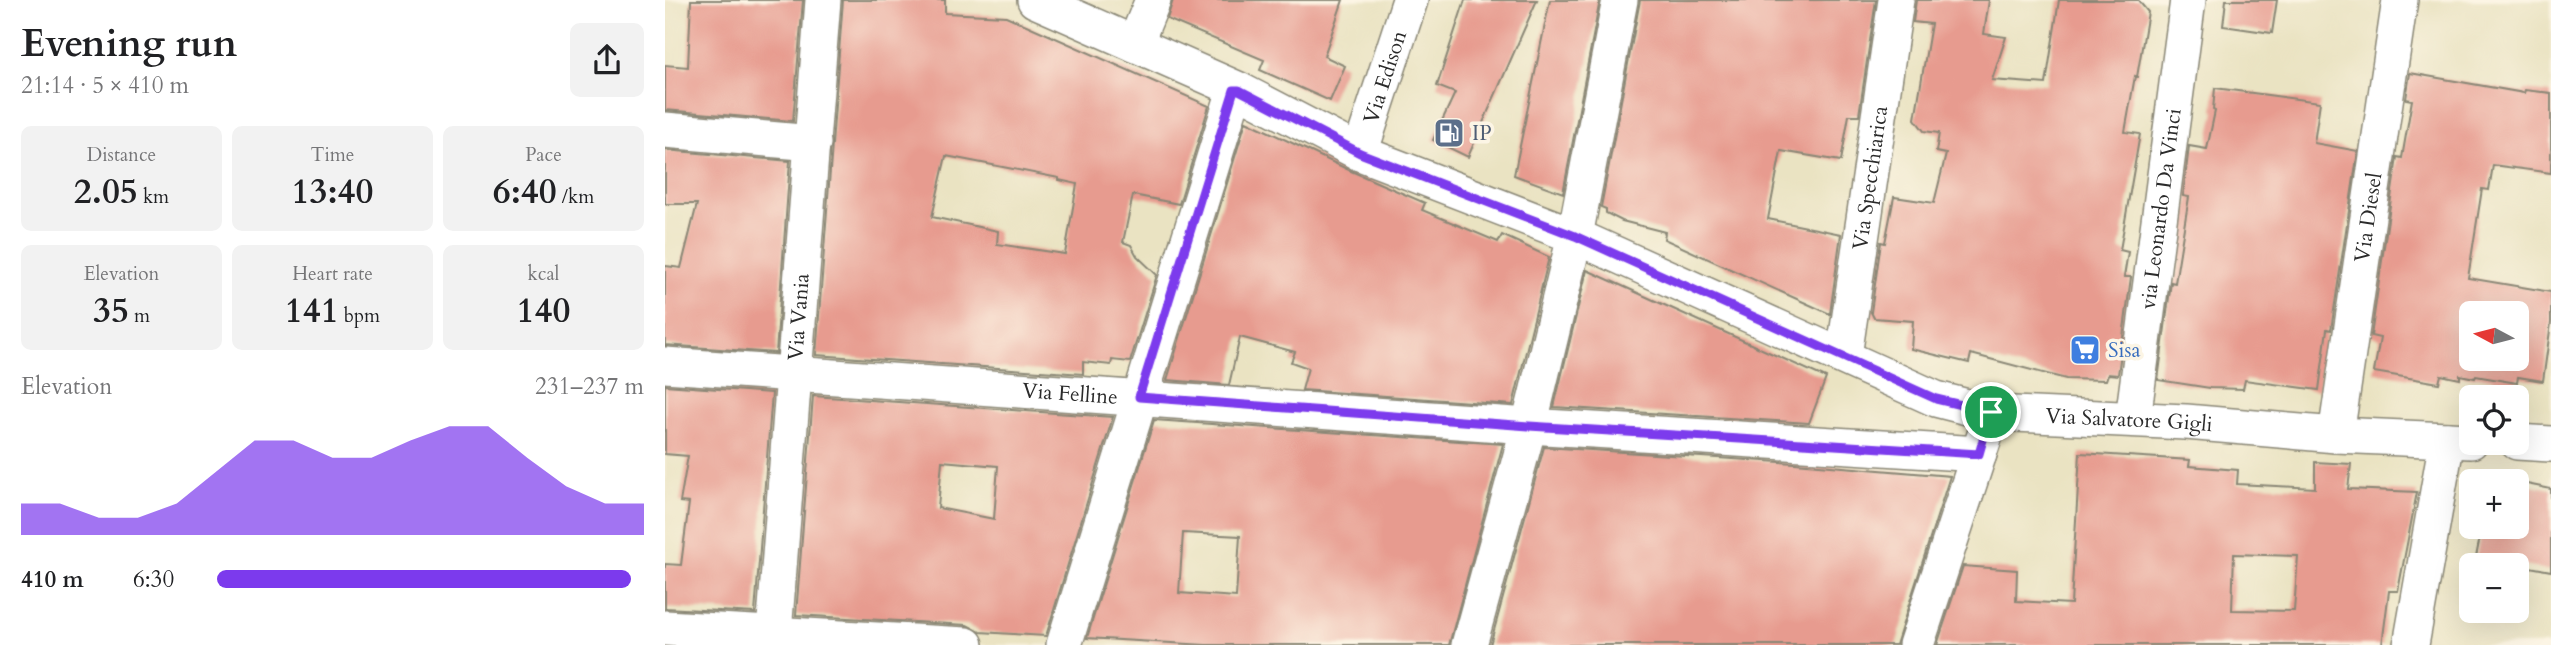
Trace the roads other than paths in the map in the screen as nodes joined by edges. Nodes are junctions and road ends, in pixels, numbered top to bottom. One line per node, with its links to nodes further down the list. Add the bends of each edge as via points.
1 (824, 0): 12 (street, Via Vania)
2 (1035, 0): 9 (street, Via Salvatore Gigli)
3 (1153, 0): 9 (street)
4 (1410, 0): 13 (street, Via Edison)
5 (1620, 0): 14 (street)
6 (1896, 0): 15 (street, Via Specchiarica)
7 (2188, 0): 20 (street, via Leonardo Da Vinci)
8 (2400, 0): 22 (street, Via Diesel)
9 (1135, 44): 10 (street, Via Salvatore Gigli)
10 (1234, 90): 13 (street, Via Salvatore Gigli); 18 (street)
11 (665, 130): 12 (street)
12 (813, 143): 17 (street, Via Vania)
13 (1360, 153): 14 (street, Via Salvatore Gigli)
14 (1575, 236): 15 (street, Via Salvatore Gigli); 21 (street)
15 (1844, 356): 19 (street, Via Salvatore Gigli, via 1936,399)
16 (665, 365): 17 (street, Via Felline)
17 (795, 374): 18 (street, Via Felline); 28 (street, Via Vania)
18 (1139, 397): 21 (street, Via Felline); 30 (street)
19 (1991, 412): 20 (street, Via Salvatore Gigli); 26 (street)
20 (2133, 419): 22 (street, Via Salvatore Gigli)
21 (1529, 426): 26 (street, Via Felline); 31 (street)
22 (2336, 435): 23 (street, Via Salvatore Gigli)
23 (2459, 440): 33 (street)
24 (2529, 443): 25 (street)
25 (2551, 444)
26 (1979, 454): 32 (street)
27 (665, 628): 28 (street)
28 (774, 633): 29 (street)
29 (966, 645)
30 (1064, 645)
31 (1469, 645)
32 (1916, 645)
33 (2411, 645)

